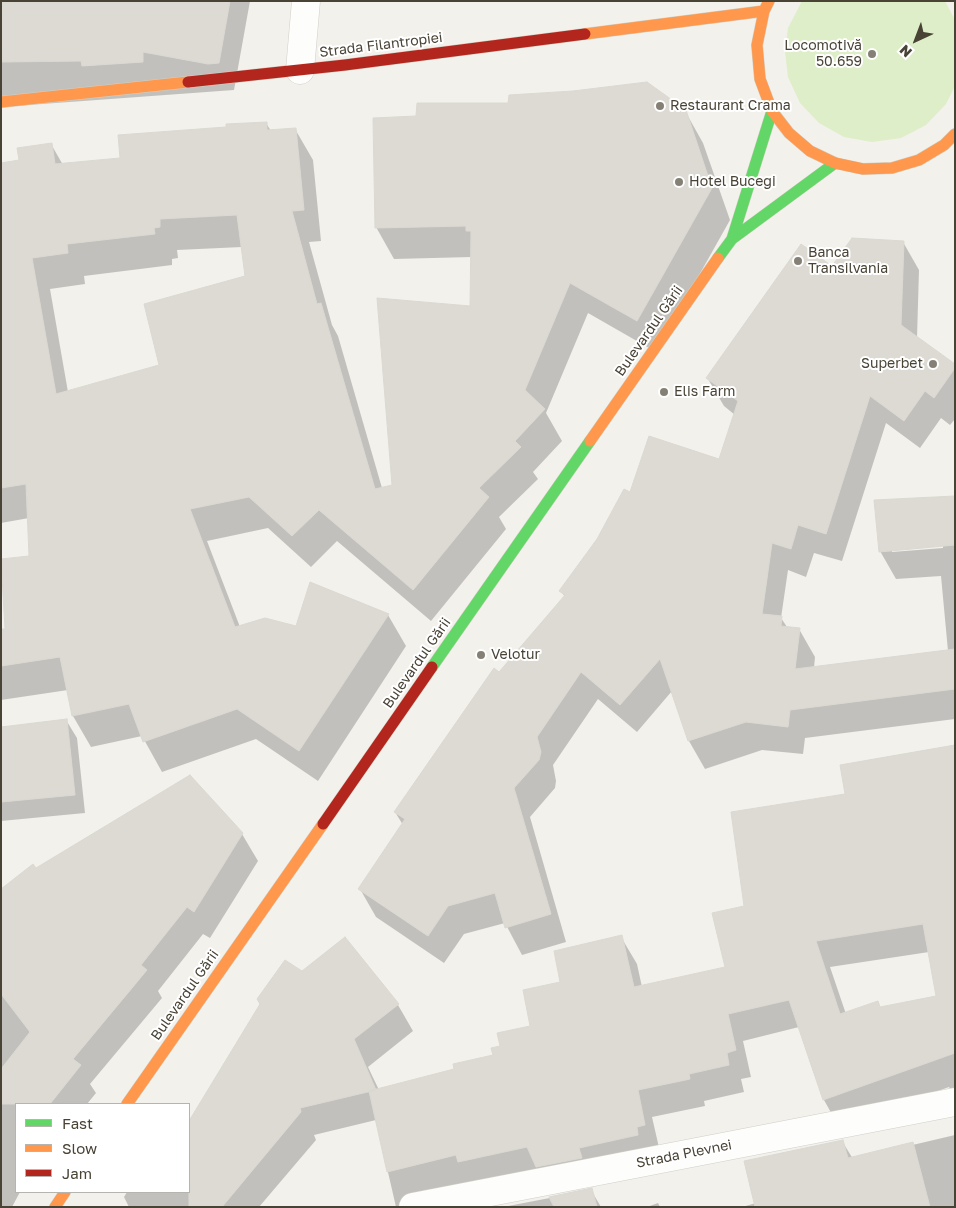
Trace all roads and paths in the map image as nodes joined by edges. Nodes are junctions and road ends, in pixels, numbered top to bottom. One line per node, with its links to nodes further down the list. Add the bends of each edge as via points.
1 (306, 1): 3 (street)
2 (766, 6): 3 (street, Strada Filantropiei); 5 (street, via 757,45 760,79)
3 (300, 70): 4 (street, Strada Filantropiei)
4 (1, 102)
5 (772, 112): 7 (street, via 810,151); 8 (street, Bulevardul Gării)
6 (955, 134): 7 (street, via 919,160 892,168 863,169)
7 (835, 163): 8 (street, Bulevardul Gării)
8 (732, 239): 10 (street, Bulevardul Gării)
9 (955, 1102): 13 (street, Strada Plevnei)
10 (128, 1103)
11 (64, 1193): 12 (street)
12 (55, 1207)
13 (413, 1207)

